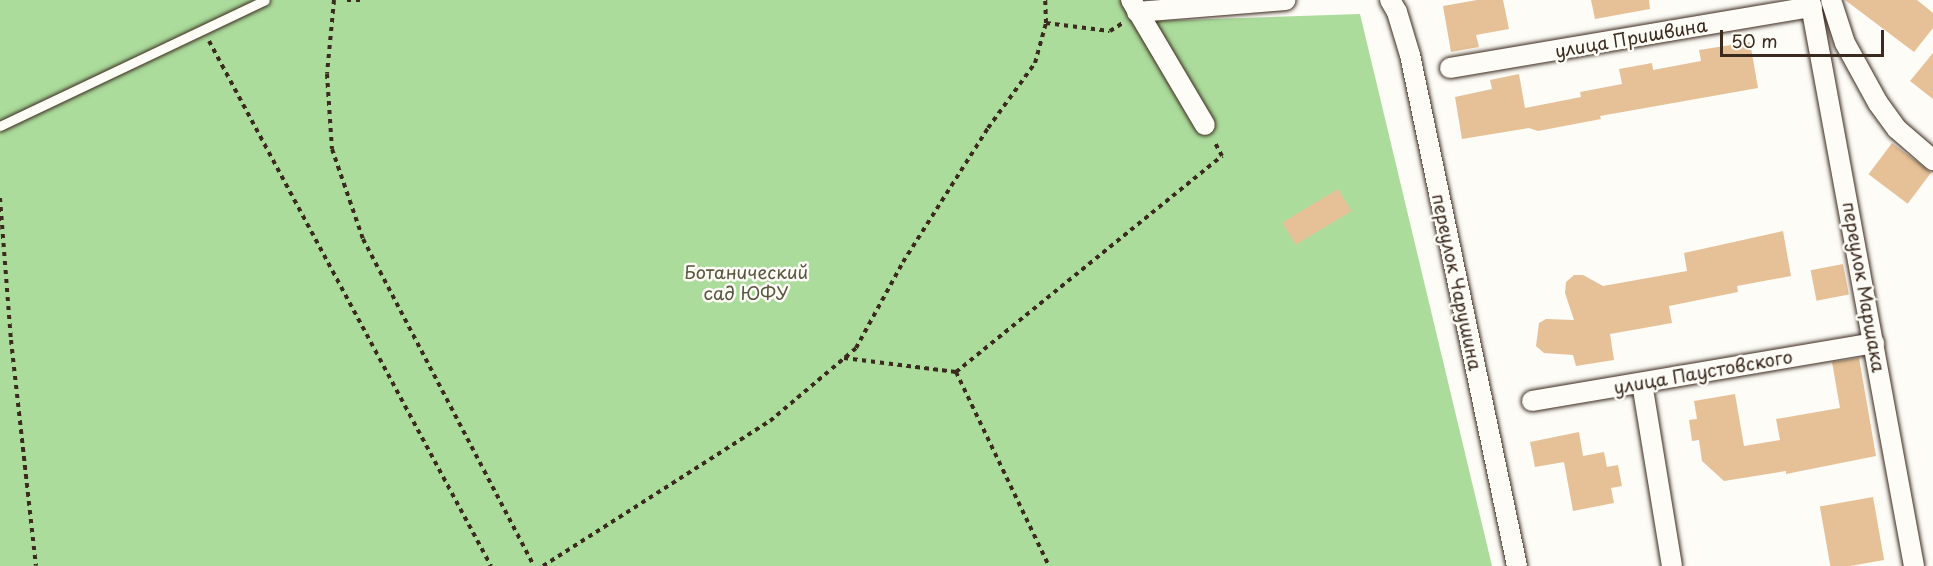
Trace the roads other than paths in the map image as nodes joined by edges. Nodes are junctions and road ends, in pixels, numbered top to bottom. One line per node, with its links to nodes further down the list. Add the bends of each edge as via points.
1 (265, 0): 9 (lane)
2 (1286, 0): 6 (street)
3 (1390, 0): 14 (street, переулок Чарушина, via 1410,55)
4 (1831, 0): 10 (street, via 1845,43 1878,103 1897,129)
5 (1811, 4): 7 (street, улица Пришвина); 11 (street, переулок Маршака)
6 (1134, 6): 8 (street)
7 (1450, 68)
8 (1205, 125)
9 (0, 126)
10 (1933, 160)
11 (1874, 343): 12 (street, улица Паустовского); 16 (street, переулок Маршака)
12 (1642, 383): 13 (street, улица Паустовского); 15 (street)
13 (1533, 401)
14 (1517, 566)
15 (1672, 566)
16 (1914, 566)

